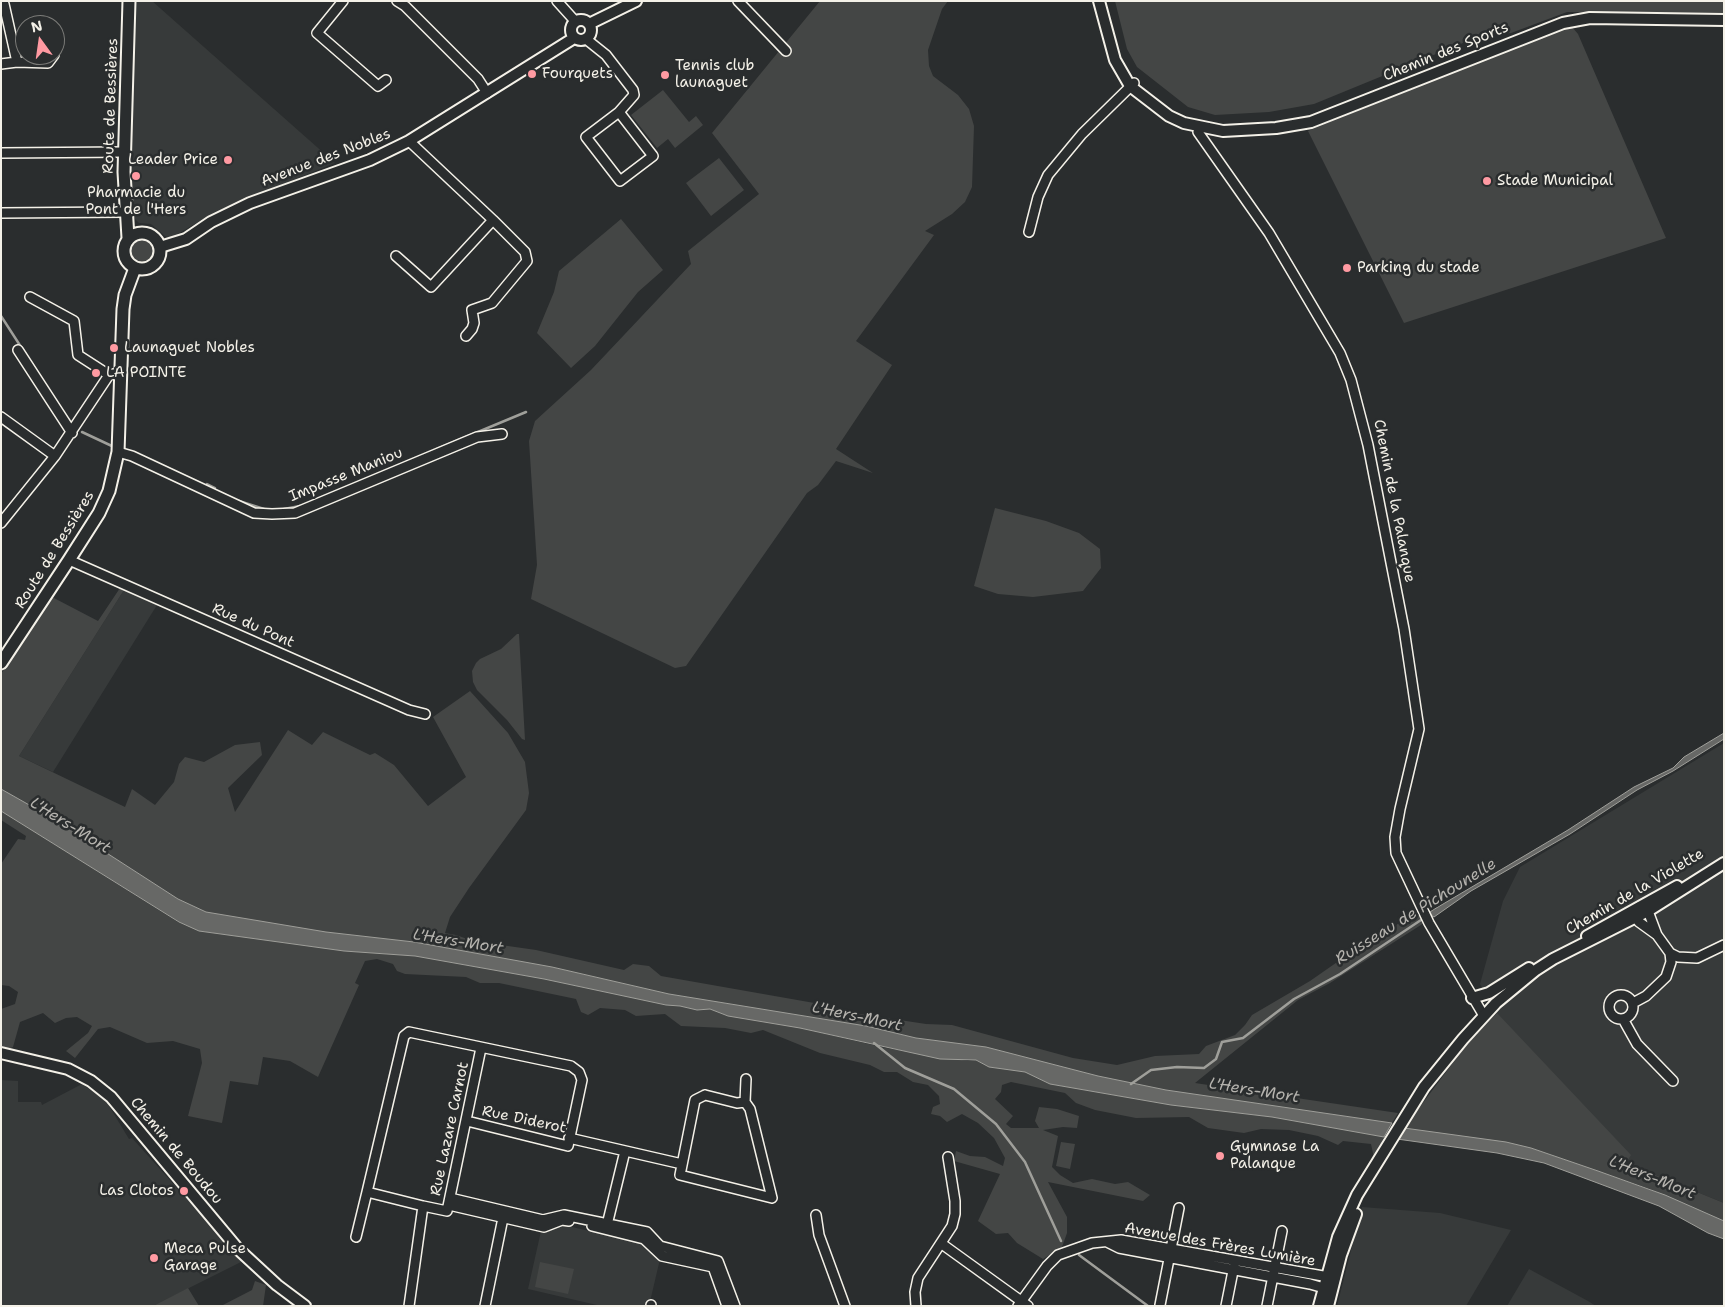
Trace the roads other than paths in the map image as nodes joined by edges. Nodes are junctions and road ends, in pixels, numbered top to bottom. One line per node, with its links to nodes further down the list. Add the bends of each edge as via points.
1 (128, 1): 24 (main road, Route de Bessières)
2 (343, 1): 18 (street, via 317,33 378,86)
3 (397, 1): 20 (street, via 478,79)
4 (558, 1): 10 (street)
5 (636, 1): 11 (street)
6 (738, 1): 14 (street)
7 (1099, 1): 19 (street, Chemin des Sports, via 1112,48)
8 (1, 4): 15 (street, via 4,4)
9 (1724, 20): 19 (street, Chemin des Sports, via 1576,20 1544,28 1306,123 1276,128 1223,131 1184,123)
10 (575, 21): 11 (street, via 583,19); 12 (street, via 570,29)
11 (590, 24): 13 (street, via 591,32)
12 (574, 38): 13 (street); 20 (street, Avenue des Nobles)
13 (586, 39): 21 (street, via 606,55 633,90 631,100)
14 (786, 51)
15 (15, 53)
16 (15, 62): 17 (street)
17 (1, 64)
18 (386, 80)
19 (1132, 85): 30 (street, via 1082,134 1048,175 1038,196)
20 (487, 93): 23 (street, Avenue des Nobles)
21 (619, 112): 21 (street, via 653,156 620,181 586,137)
22 (1198, 132): 56 (street, Chemin de la Palanque, via 1268,233 1340,353 1360,410 1408,646 1418,729 1400,808 1396,853 1429,923)
23 (408, 141): 28 (street); 32 (street, Avenue des Nobles, via 370,160 226,213 186,239)
24 (125, 152): 25 (street); 26 (main road, Route de Bessières)
25 (1, 153)
26 (125, 212): 27 (street); 29 (main road); 31 (main road, Route de Bessières)
27 (1, 213)
28 (493, 220): 33 (street, via 431,287); 36 (street, via 525,252 527,261 492,303 472,310 474,323)
29 (143, 232): 31 (main road); 32 (main road, via 154,237)
30 (1029, 232)
31 (128, 238): 34 (main road, via 124,254)
32 (160, 247): 34 (main road, via 156,263 146,269)
33 (396, 256)
34 (134, 268): 38 (main road, Route de Bessières, via 125,295)
35 (30, 297): 38 (street, via 74,321 78,355)
36 (466, 336)
37 (18, 350): 40 (street)
38 (115, 374): 40 (street); 42 (main road, Route de Bessières)
39 (1, 417): 43 (street)
40 (72, 434): 43 (street)
41 (502, 434): 42 (street, Impasse Maniou, via 477,437 295,512 272,514 254,512)
42 (118, 452): 45 (main road, Route de Bessières, via 109,491)
43 (56, 456): 44 (street)
44 (1, 523)
45 (69, 560): 46 (main road, Route de Bessières); 47 (street, Rue du Pont, via 409,710)
46 (1, 663)
47 (426, 714)
48 (1724, 858): 50 (street, Chemin de la Violette)
49 (1724, 863): 50 (street, Chemin de la Violette)
50 (1644, 909): 51 (street, Chemin de la Violette); 52 (street); 55 (street, Chemin de la Violette)
51 (1636, 918): 52 (street); 55 (street, Chemin de la Violette)
52 (1657, 936): 54 (street)
53 (1724, 945): 54 (street, via 1697,958 1688,959)
54 (1670, 953): 57 (street, via 1666,977 1646,996)
55 (1557, 955): 56 (street, Chemin de la Violette, via 1488,993); 58 (street, Chemin de la Violette, via 1524,979)
56 (1472, 998): 58 (street, Chemin de la Palanque)
57 (1633, 1003): 59 (street, via 1630,1015); 59 (street, via 1625,995 1611,1001 1613,1016)
58 (1484, 1016): 83 (street, via 1442,1063 1371,1175)
59 (1623, 1019): 63 (street, via 1637,1044)
60 (481, 1048): 65 (street, Rue Lazare Carnot); 66 (street, via 571,1066 579,1072 582,1080); 70 (street, via 409,1032 404,1036)
61 (1, 1053): 86 (street, Chemin de Boudou, via 68,1069 111,1097 238,1249)
62 (746, 1079): 64 (street)
63 (1672, 1081)
64 (745, 1102): 69 (street, via 699,1096); 69 (street, via 750,1109 772,1198 680,1175)
65 (467, 1121): 66 (street, Rue Diderot, via 568,1146); 71 (street, Rue Lazare Carnot)
66 (569, 1138): 67 (street)
67 (625, 1151): 69 (street); 76 (street)
68 (948, 1157): 79 (street, via 955,1214)
69 (682, 1164)
70 (367, 1192): 72 (street); 78 (street)
71 (449, 1202): 72 (street, Rue Lazare Carnot, via 447,1211); 74 (street)
72 (424, 1206): 87 (street, Rue Lazare Carnot)
73 (1179, 1208): 80 (street)
74 (504, 1214): 76 (street, via 544,1227 562,1220); 88 (street)
75 (816, 1215): 91 (street, via 819,1235)
76 (607, 1227): 89 (street, via 644,1239 662,1256 713,1267); 90 (street, via 647,1232 660,1246 718,1261)
77 (1282, 1231): 82 (street)
78 (356, 1238)
79 (942, 1244): 84 (street); 92 (street, via 918,1278)
80 (1170, 1253): 81 (street, Avenue des Frères Lumière); 84 (street, Avenue des Frères Lumière, via 1119,1248 1108,1242 1077,1247 1058,1255 1047,1266); 85 (street)
81 (1234, 1265): 82 (street, Avenue des Frères Lumière); 93 (street)
82 (1274, 1272): 83 (street, Avenue des Frères Lumière); 94 (street)
83 (1328, 1283): 95 (street); 96 (street)
84 (1023, 1304)
85 (1160, 1305)
86 (305, 1306)
87 (409, 1306)
88 (485, 1306)
89 (727, 1306)
90 (734, 1306)
91 (845, 1306)
92 (916, 1306)
93 (1226, 1306)
94 (1267, 1306)
95 (1319, 1306)
96 (1328, 1306)

